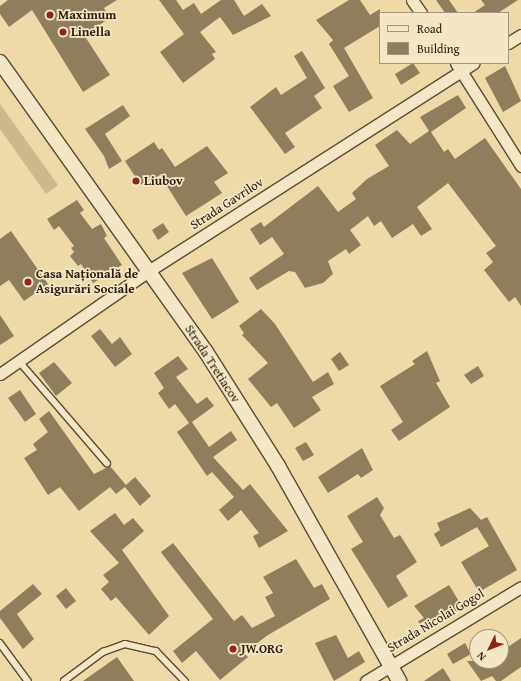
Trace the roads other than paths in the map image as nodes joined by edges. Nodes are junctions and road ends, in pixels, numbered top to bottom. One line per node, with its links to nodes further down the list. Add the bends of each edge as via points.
1 (412, 0): 2 (street)
2 (420, 12)
3 (521, 35): 4 (street)
4 (509, 42)
5 (0, 62): 9 (street, Strada Tretiacov)
6 (470, 64): 7 (street, Strada Gavrilov)
7 (458, 67): 8 (street); 9 (street, Strada Gavrilov)
8 (521, 166)
9 (150, 270): 10 (street, Strada Gavrilov); 15 (street, Strada Tretiacov, via 278,466)
10 (19, 361): 11 (street, Strada Gavrilov); 12 (lane)
11 (0, 374)
12 (107, 463)
13 (521, 587): 15 (street, Strada Nicolai Gogol)
14 (0, 643): 16 (lane)
15 (390, 664): 19 (street, Strada Nicolai Gogol); 20 (street, Strada Tretiacov)
16 (28, 681)
17 (64, 681): 18 (lane, via 103,652 125,644 156,651)
18 (185, 681)
19 (366, 681)
20 (399, 681)

